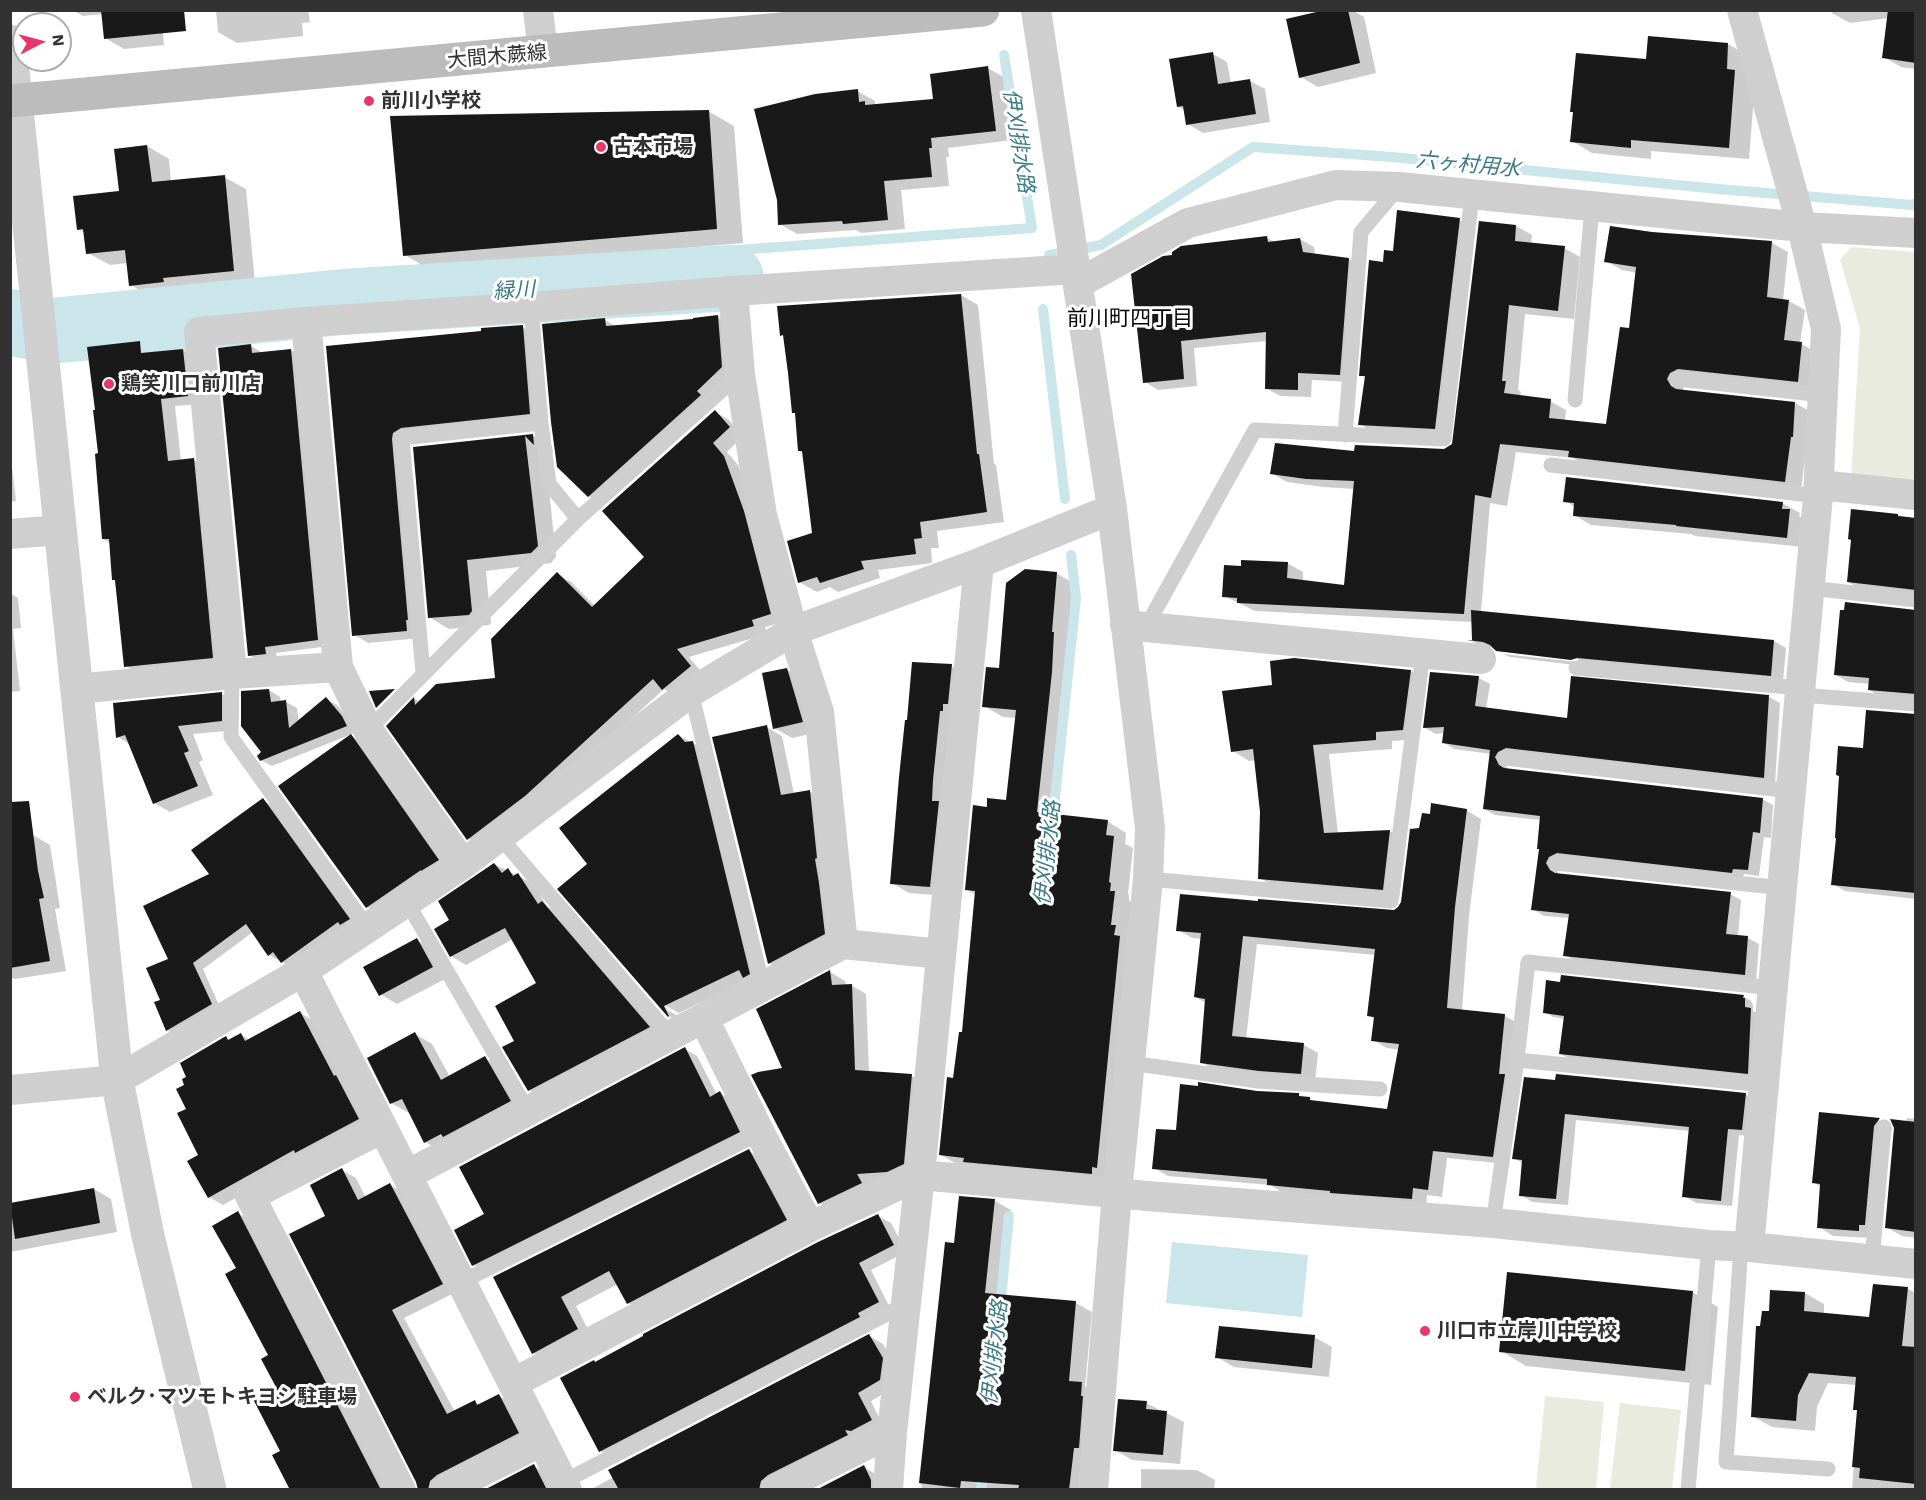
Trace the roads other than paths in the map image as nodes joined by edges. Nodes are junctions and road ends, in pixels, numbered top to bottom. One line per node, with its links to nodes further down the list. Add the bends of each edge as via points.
1 (538, 10): 6 (street)
2 (1036, 10): 13 (street)
3 (1742, 10): 11 (street)
4 (969, 11): 6 (main road, 大間木蕨線)
5 (10, 41): 7 (street)
6 (543, 52): 7 (main road, 大間木蕨線)
7 (14, 100): 28 (street)
8 (1399, 188): 9 (street); 13 (street, via 1335,185 1188,224); 22 (lane, via 1360,232)
9 (1472, 195): 10 (street); 22 (lane, via 1444,440)
10 (1592, 207): 11 (street); 20 (lane)
11 (1802, 227): 12 (street); 19 (street, via 1826,329)
12 (1916, 233)
13 (1077, 276): 14 (street); 26 (street)
14 (733, 291): 15 (street); 17 (street)
15 (531, 307): 16 (street); 21 (lane)
16 (306, 322): 37 (street); 40 (street, via 199,332)
17 (740, 374): 27 (lane); 34 (street, via 762,515)
18 (1677, 379): 19 (lane)
19 (1823, 395): 24 (street)
20 (1575, 400)
21 (541, 423): 27 (lane, via 549,484); 39 (lane, via 402,438)
22 (1345, 435): 33 (lane, via 1255,430)
23 (1551, 465): 24 (lane)
24 (1819, 490): 25 (street); 31 (street)
25 (1916, 495)
26 (1112, 509): 30 (street); 33 (street)
27 (578, 519): 39 (lane)
28 (60, 530): 29 (street); 41 (street)
29 (10, 534)
30 (979, 563): 34 (street); 56 (street)
31 (1810, 588): 32 (lane); 43 (street)
32 (1916, 600)
33 (1136, 626): 35 (street); 51 (street, via 1150,828)
34 (793, 631): 42 (street); 55 (street, via 819,712)
35 (1423, 653): 36 (street); 51 (lane, via 1391,901)
36 (1481, 659)
37 (338, 667): 40 (street); 45 (street)
38 (1576, 668): 43 (lane)
39 (423, 673): 45 (lane)
40 (232, 674): 41 (street); 54 (lane, via 231,737)
41 (76, 689): 64 (street)
42 (691, 692): 48 (street); 58 (lane)
43 (1800, 692): 44 (lane); 47 (street)
44 (1916, 704)
45 (368, 730): 50 (street)
46 (1505, 758): 47 (lane)
47 (1791, 791): 52 (street)
48 (500, 837): 50 (street); 61 (lane)
49 (1556, 863): 52 (lane)
50 (464, 864): 53 (street)
51 (1148, 879): 63 (street)
52 (1782, 888): 59 (street)
53 (407, 902): 54 (street); 68 (lane)
54 (368, 928): 57 (street)
55 (843, 944): 56 (street); 58 (street)
56 (941, 954): 73 (street)
57 (303, 971): 64 (street); 70 (street)
58 (763, 987): 60 (street)
59 (1773, 988): 62 (lane, via 1528,962); 65 (street)
60 (704, 1019): 61 (street); 71 (street)
61 (670, 1035): 68 (street)
62 (1517, 1060): 65 (lane); 75 (lane)
63 (1130, 1063): 66 (lane, via 1258,1081); 74 (street)
64 (117, 1080): 67 (street); 88 (street, via 148,1236)
65 (1764, 1085): 78 (street)
66 (1380, 1089)
67 (10, 1090)
68 (528, 1112): 72 (street)
69 (1884, 1127): 79 (lane)
70 (383, 1128): 72 (street); 89 (street, via 250,1196)
71 (760, 1132): 76 (street); 81 (lane)
72 (407, 1175): 81 (street)
73 (920, 1175): 74 (street); 76 (street); 82 (street)
74 (1117, 1193): 75 (street); 93 (street)
75 (1493, 1223): 77 (street)
76 (810, 1227): 83 (street)
77 (1709, 1245): 78 (street); 94 (lane)
78 (1745, 1247): 79 (street); 86 (lane, via 1726,1462)
79 (1872, 1260): 80 (street)
80 (1916, 1264)
81 (461, 1282): 83 (street)
82 (906, 1304): 84 (street); 87 (lane)
83 (513, 1383): 85 (street)
84 (892, 1432): 91 (street); 92 (street)
85 (542, 1441): 87 (street); 90 (street)
86 (1828, 1469)
87 (565, 1486)
88 (210, 1490)
89 (401, 1490)
90 (445, 1490)
91 (776, 1490)
92 (888, 1490)
93 (1092, 1490)
94 (1688, 1490)

